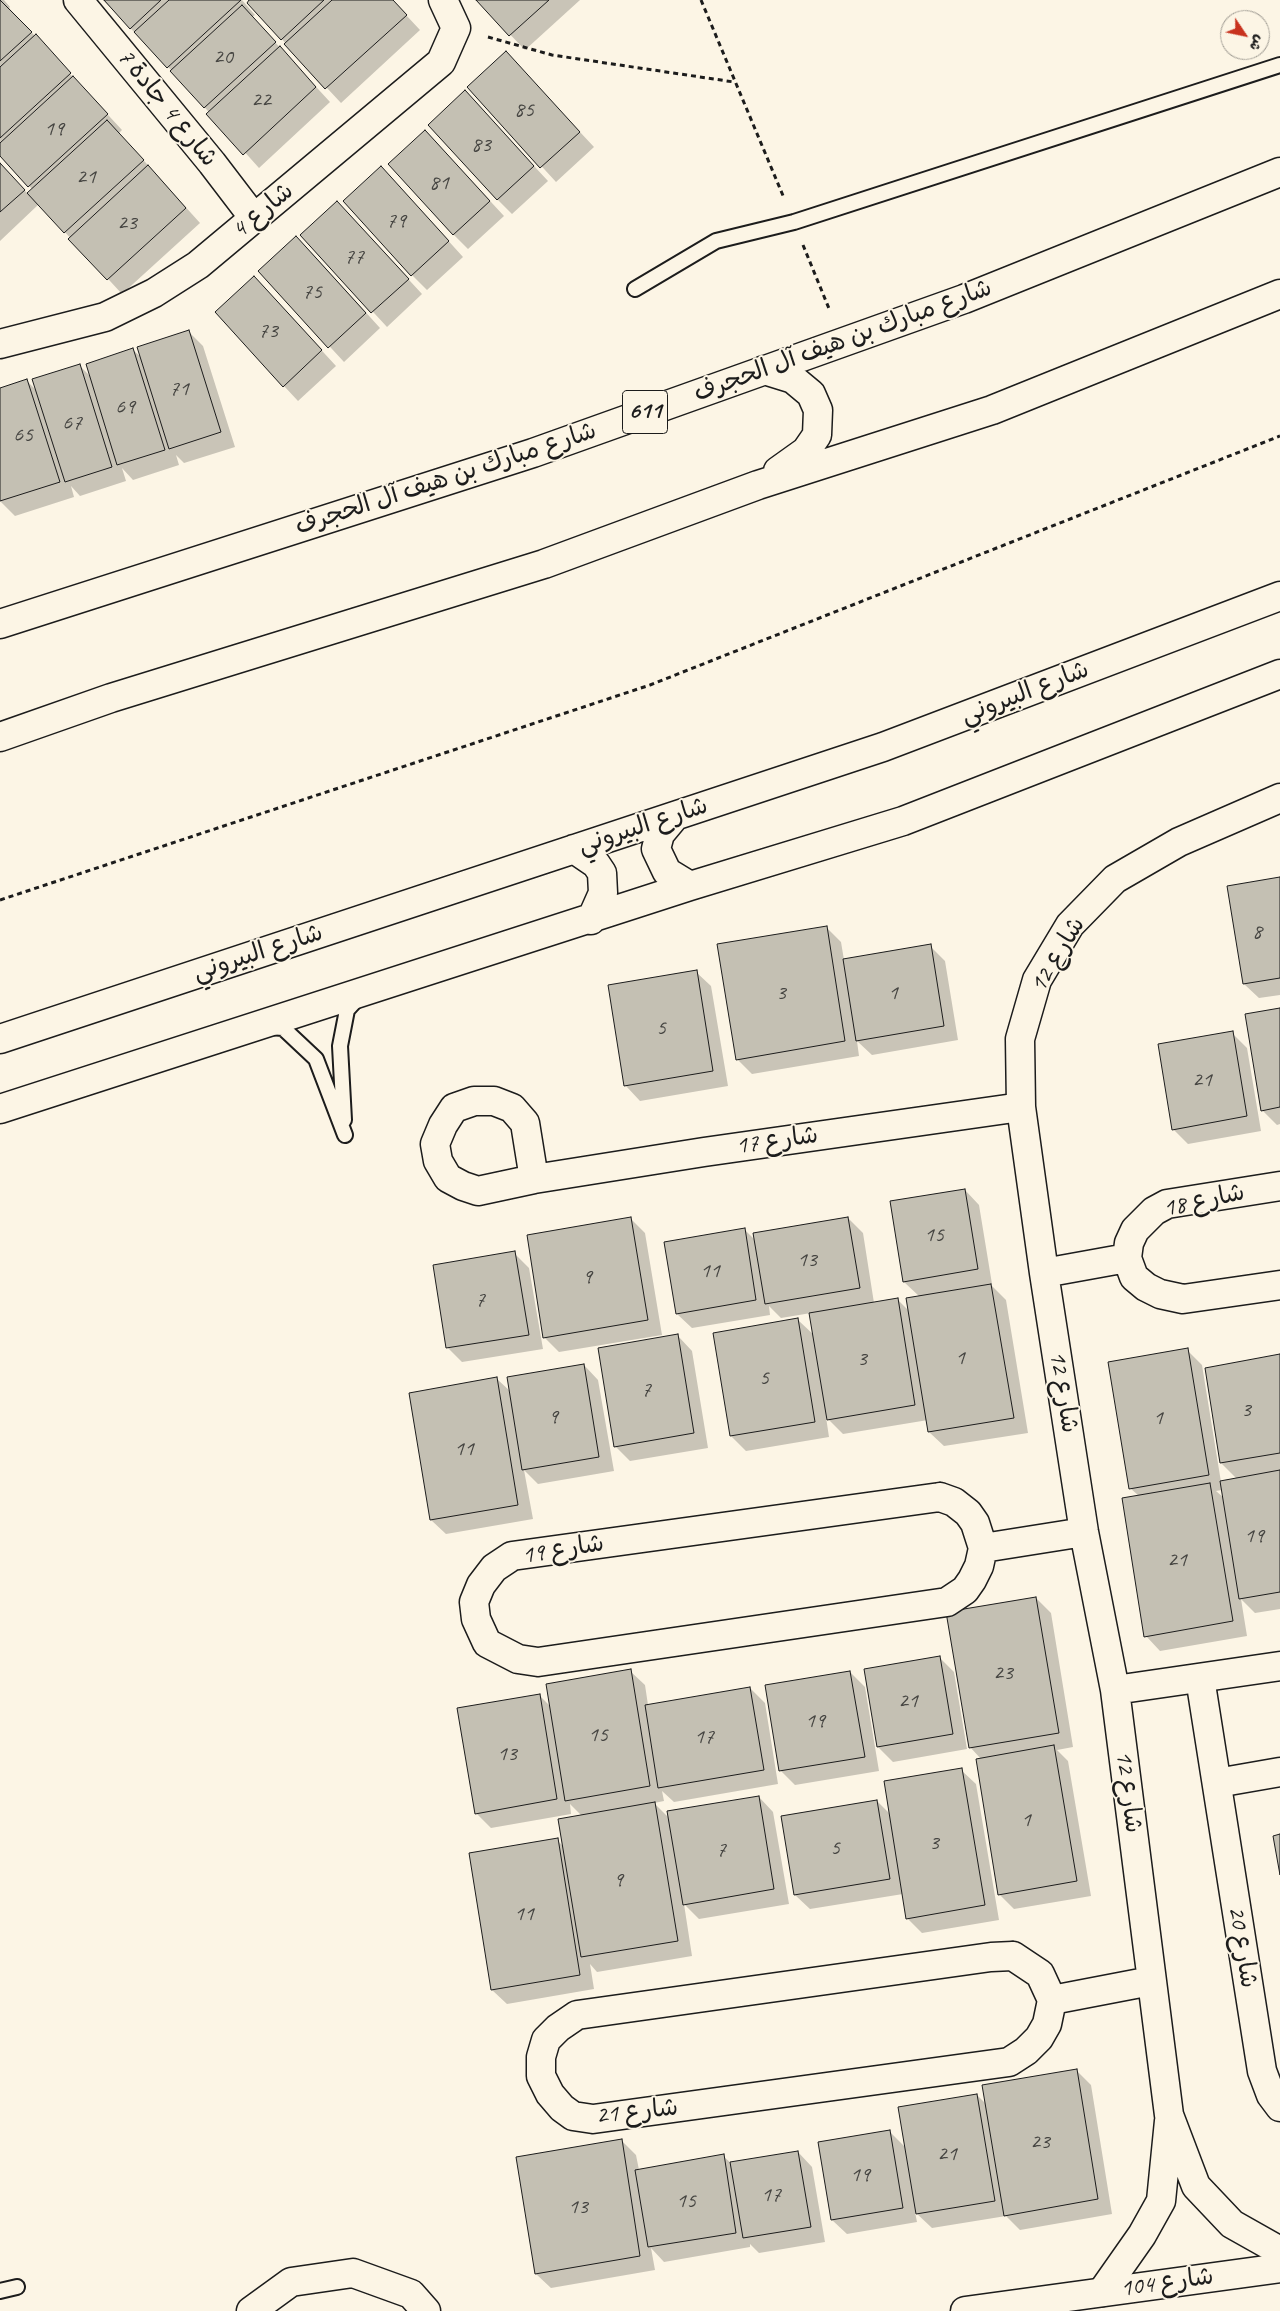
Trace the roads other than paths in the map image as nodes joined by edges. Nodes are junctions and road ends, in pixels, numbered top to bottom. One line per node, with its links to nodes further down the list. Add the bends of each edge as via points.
1 (78, 0): 5 (street, شارع 4 جادة 7)
2 (443, 0): 5 (street, شارع 4, via 456,28 441,62)
3 (1280, 66): 6 (lane, via 794,222 716,241)
4 (1280, 172): 9 (street, شارع مبارك بن هيف آل الحجرف / 611, via 964,299)
5 (254, 218): 8 (street, شارع 4, via 198,265 113,313)
6 (635, 289)
7 (1280, 294): 10 (street, via 992,410)
8 (0, 344)
9 (764, 370): 10 (street, via 793,378 811,394 818,410 816,435 806,451); 12 (street, شارع مبارك بن هيف آل الحجرف / 611, via 533,452)
10 (758, 484): 14 (street, via 544,564)
11 (1280, 596): 16 (street, شارع البيروني, via 883,747)
12 (0, 624)
13 (1280, 674): 18 (street, via 903,821)
14 (0, 737)
15 (1280, 798): 23 (street, شارع 12, via 1179,842 1115,879 1070,926 1037,980 1020,1039)
16 (675, 816): 17 (street, شارع البيروني); 18 (street, via 660,834 656,848 668,872)
17 (574, 849): 19 (street, via 596,864 602,873 603,893); 22 (street, شارع البيروني)
18 (690, 886): 19 (street)
19 (590, 920): 20 (street)
20 (365, 991): 21 (street); 21 (lane, via 348,1010 340,1046 345,1135 316,1059 283,1028)
21 (256, 1026): 24 (street)
22 (0, 1039)
23 (1021, 1107): 25 (street, شارع 17); 28 (street, شارع 12)
24 (0, 1108)
25 (534, 1179)
26 (1280, 1186): 27 (street, شارع 18, via 1167,1204 1148,1216 1135,1230 1128,1243)
27 (1127, 1258): 28 (street); 29 (street, via 1134,1277 1146,1287 1183,1299)
28 (1044, 1273): 30 (street, شارع 12)
29 (1280, 1285)
30 (1084, 1532): 31 (street); 34 (street, شارع 12)
31 (983, 1548): 31 (street, شارع 19, via 968,1513 954,1502 940,1497 512,1556 494,1568 481,1585 474,1602 476,1619 487,1643 518,1659 538,1662 947,1602 965,1590 972,1580)
32 (1280, 1666): 33 (street)
33 (1200, 1678): 34 (street); 36 (street, شارع 20)
34 (1115, 1690): 37 (street, شارع 12)
35 (1280, 1772): 36 (street)
36 (1217, 1782): 39 (street, شارع 20, via 1262,2071 1271,2095)
37 (1151, 1981): 38 (street); 40 (street, شارع 12)
38 (1052, 2000): 38 (street, شارع 21, via 1040,1974 1013,1956 577,2015 546,2040 541,2057 541,2076 562,2108 573,2116 593,2119 1009,2062 1038,2038 1047,2024)
39 (1280, 2107)
40 (1169, 2115): 41 (street, شارع 12, via 1196,2186 1232,2224); 45 (street, شارع 12, via 1161,2201 1142,2235)
41 (1280, 2252)
42 (1280, 2268): 45 (street, شارع 104)
43 (17, 2287): 44 (lane)
44 (0, 2290)
45 (1102, 2292): 48 (street, شارع 104)
46 (251, 2311): 47 (street, via 291,2282 353,2273 411,2294)
47 (426, 2311)
48 (965, 2311)

